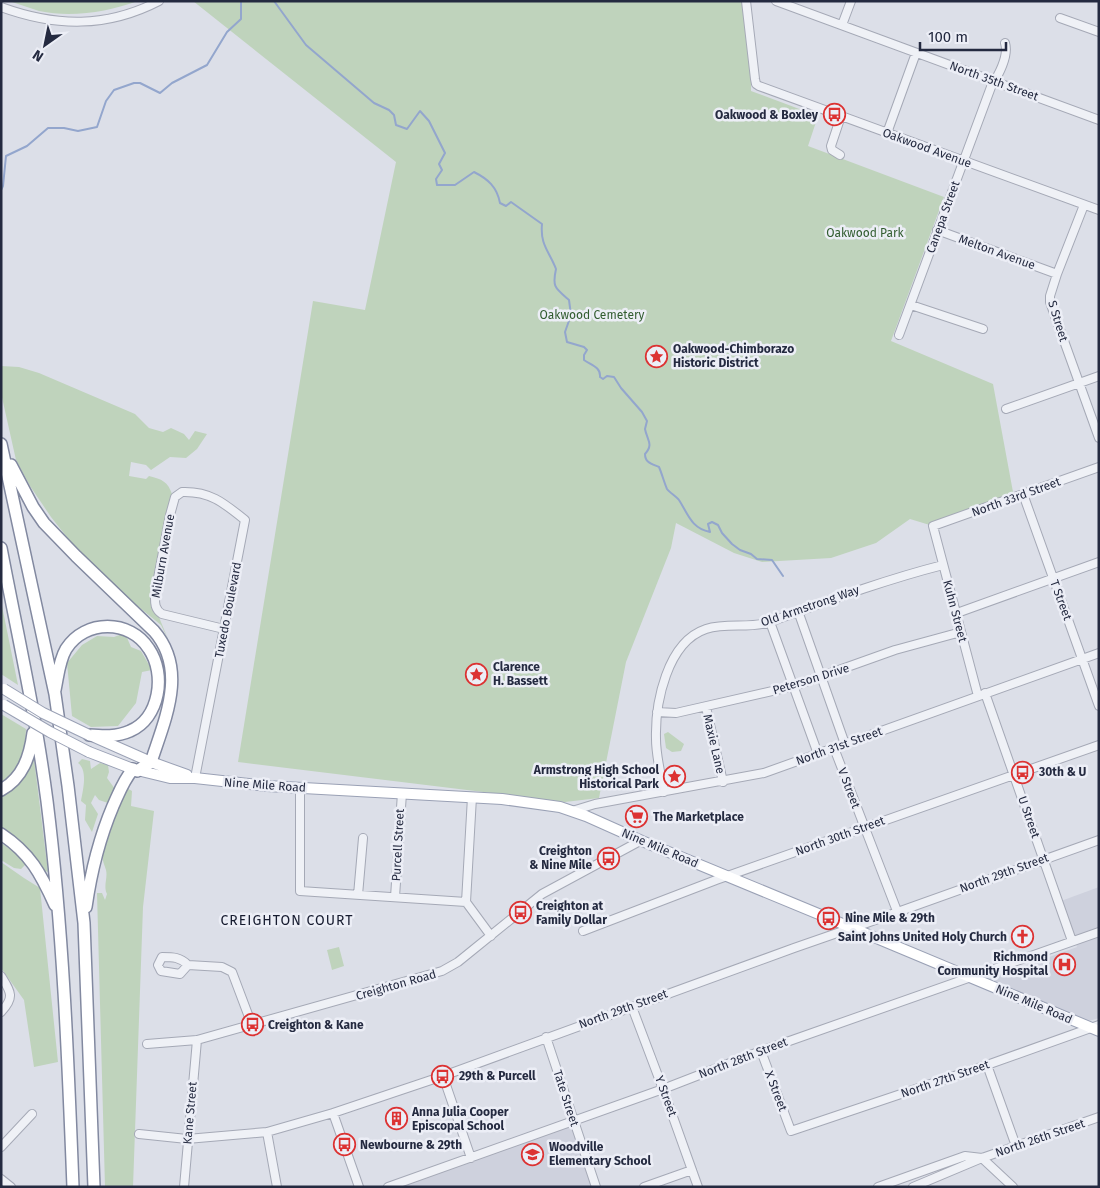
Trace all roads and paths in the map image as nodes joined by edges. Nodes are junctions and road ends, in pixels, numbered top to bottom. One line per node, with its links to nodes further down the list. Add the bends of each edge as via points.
1 (159, 1): 5 (street, via 118,17 81,22 37,18)
2 (746, 1): 12 (street, Oakwood Avenue, via 756,84)
3 (776, 1): 7 (street, North 35th Street)
4 (851, 1): 7 (street)
5 (1, 7)
6 (1060, 18): 8 (street)
7 (842, 26): 10 (street, North 35th Street)
8 (1099, 32)
9 (1005, 43): 11 (street, Canepa Street, via 1006,51)
10 (916, 53): 11 (street, North 35th Street); 14 (street)
11 (995, 82): 13 (street, North 35th Street); 16 (street, Canepa Street)
12 (841, 116): 14 (street, Oakwood Avenue); 15 (street, via 831,146)
13 (1099, 120)
14 (887, 133): 16 (street, Oakwood Avenue)
15 (840, 155)
16 (963, 161): 17 (street, Oakwood Avenue); 19 (street, Canepa Street)
17 (1084, 205): 18 (street, Oakwood Avenue); 20 (street, S Street)
18 (1099, 210)
19 (937, 230): 20 (street, Melton Avenue); 21 (street, Canepa Street)
20 (1057, 274): 25 (street, S Street, via 1050,302)
21 (911, 305): 22 (street); 23 (street, Canepa Street)
22 (983, 329)
23 (899, 335)
24 (1099, 376): 25 (street)
25 (1079, 383): 26 (street); 27 (street, S Street)
26 (1006, 409)
27 (1099, 438)
28 (2, 446): 49 (highway); 61 (highway, via 44,523 154,630 163,643 173,680 170,702)
29 (1099, 467): 30 (street, North 33rd Street)
30 (1023, 494): 32 (street, North 33rd Street); 37 (street, T Street)
31 (175, 497): 42 (street, Milburn Avenue, via 155,604 161,613); 42 (street, Tuxedo Boulevard, via 182,492 210,496 245,520)
32 (933, 526): 35 (street, Kuhn Street)
33 (1, 548): 38 (highway)
34 (1099, 562): 37 (street)
35 (943, 564): 39 (street, Old Armstrong Way); 40 (street, Kuhn Street)
36 (1, 571): 38 (highway)
37 (1053, 579): 40 (street); 45 (street, T Street)
38 (8, 582): 55 (highway)
39 (798, 611): 41 (street, Old Armstrong Way); 46 (street)
40 (957, 613): 43 (street, Kuhn Street)
41 (770, 622): 47 (street); 54 (street, Old Armstrong Way, via 714,627 691,636 674,658 663,685)
42 (224, 629): 64 (street, Tuxedo Boulevard)
43 (961, 632): 46 (street, Peterson Drive, via 896,650); 50 (street, Kuhn Street)
44 (1099, 653): 45 (street, North 31st Street)
45 (1082, 659): 50 (street, North 31st Street); 52 (street, T Street)
46 (822, 677): 47 (street, Peterson Drive); 57 (street)
47 (794, 686): 53 (street, Peterson Drive); 60 (street)
48 (2, 688): 56 (main road, Nine Mile Road, bridge)
49 (54, 694): 56 (highway, via 65,652 86,631 102,626 121,628 146,643 154,658 158,680 151,712 131,731 115,736); 84 (highway)
50 (982, 694): 57 (street, North 31st Street); 63 (street, U Street)
51 (2, 704): 62 (main road, Nine Mile Road, bridge, via 89,752)
52 (1099, 706)
53 (706, 707): 54 (street, Peterson Drive, via 673,713); 65 (street, Maxie Lane)
54 (658, 712): 68 (street, Old Armstrong Way, via 656,746)
55 (34, 724): 67 (highway, via 24,767 18,777); 82 (highway, via 47,800)
56 (89, 735): 61 (main road, Nine Mile Road)
57 (845, 744): 59 (street, North 31st Street)
58 (1099, 745): 63 (street, North 30th Street)
59 (834, 748): 60 (street, North 31st Street); 72 (street, V Street)
60 (818, 754): 65 (street, North 31st Street, via 764,773)
61 (151, 762): 62 (highway); 64 (main road, Nine Mile Road)
62 (135, 770): 64 (main road, Nine Mile Road, via 170,778); 84 (highway, via 124,780 103,830 90,877)
63 (1014, 775): 72 (street, North 30th Street); 77 (street, U Street)
64 (195, 778): 66 (main road, Nine Mile Road)
65 (723, 782): 68 (street, North 31st Street)
66 (300, 788): 69 (main road, Nine Mile Road); 79 (street, via 300,891)
67 (1, 790)
68 (664, 792): 71 (street, North 31st Street)
69 (402, 793): 70 (main road, Nine Mile Road); 80 (street, Purcell Street)
70 (472, 797): 71 (main road, Nine Mile Road, via 524,801); 81 (street)
71 (572, 811): 76 (main road, Nine Mile Road)
72 (865, 828): 78 (street, North 30th Street); 83 (street, V Street)
73 (1, 834): 82 (highway, via 30,859)
74 (363, 838): 79 (street)
75 (1099, 840): 77 (street, North 29th Street)
76 (640, 841): 78 (main road, Nine Mile Road); 88 (street, Creighton Road, via 542,894)
77 (1043, 860): 83 (street, North 29th Street); 89 (street, U Street)
78 (727, 877): 85 (main road, Nine Mile Road); 86 (street, North 30th Street)
79 (362, 895): 80 (street)
80 (395, 897): 81 (street)
81 (466, 902): 88 (street)
82 (57, 911): 121 (highway, via 67,1028)
83 (897, 911): 85 (street, North 29th Street)
84 (84, 923): 122 (highway)
85 (850, 927): 92 (main road, Nine Mile Road); 93 (street, North 29th Street)
86 (583, 931)
87 (1099, 932): 89 (street, North 28th Street)
88 (491, 936): 95 (street, Creighton Road, via 442,971)
89 (1072, 941): 92 (street, North 28th Street)
90 (188, 965): 95 (street, via 222,967 232,972)
91 (1, 976): 94 (street, via 9,988 10,1000)
92 (971, 978): 96 (main road, Nine Mile Road); 100 (street, North 28th Street)
93 (632, 1007): 97 (street, North 29th Street); 103 (street, Y Street)
94 (1, 1012)
95 (252, 1025): 98 (street, Creighton Road)
96 (1096, 1028): 101 (street, North 27th Street)
97 (546, 1037): 102 (street, North 29th Street); 107 (street, Tate Street)
98 (197, 1040): 99 (street, Creighton Road); 111 (street, Kane Street)
99 (147, 1044)
100 (761, 1051): 103 (street, North 28th Street); 108 (street, X Street)
101 (987, 1065): 108 (street, North 27th Street); 112 (street)
102 (443, 1076): 104 (street, North 29th Street); 114 (street)
103 (663, 1089): 107 (street, North 28th Street); 116 (street, Y Street)
104 (333, 1113): 109 (street, North 29th Street); 125 (street)
105 (32, 1114): 113 (street)
106 (1099, 1117): 112 (street, North 26th Street)
107 (573, 1120): 114 (street, North 28th Street); 127 (street, Tate Street)
108 (791, 1131)
109 (267, 1132): 111 (street, North 29th Street); 124 (street)
110 (139, 1134): 111 (street, North 29th Street)
111 (187, 1139): 123 (street, Kane Street)
112 (1016, 1146): 115 (street, North 26th Street)
113 (1, 1147)
114 (471, 1158): 126 (street, North 28th Street)
115 (982, 1158): 117 (street, via 966,1156); 119 (street); 131 (street)
116 (692, 1170): 128 (street); 129 (street, Y Street)
117 (916, 1174): 119 (street); 130 (street)
118 (1, 1179): 120 (street)
119 (918, 1186)
120 (11, 1187)
121 (73, 1187)
122 (94, 1187)
123 (184, 1187)
124 (277, 1187)
125 (359, 1187)
126 (388, 1187)
127 (596, 1187)
128 (644, 1187)
129 (698, 1187)
130 (878, 1187)
131 (1013, 1187)

